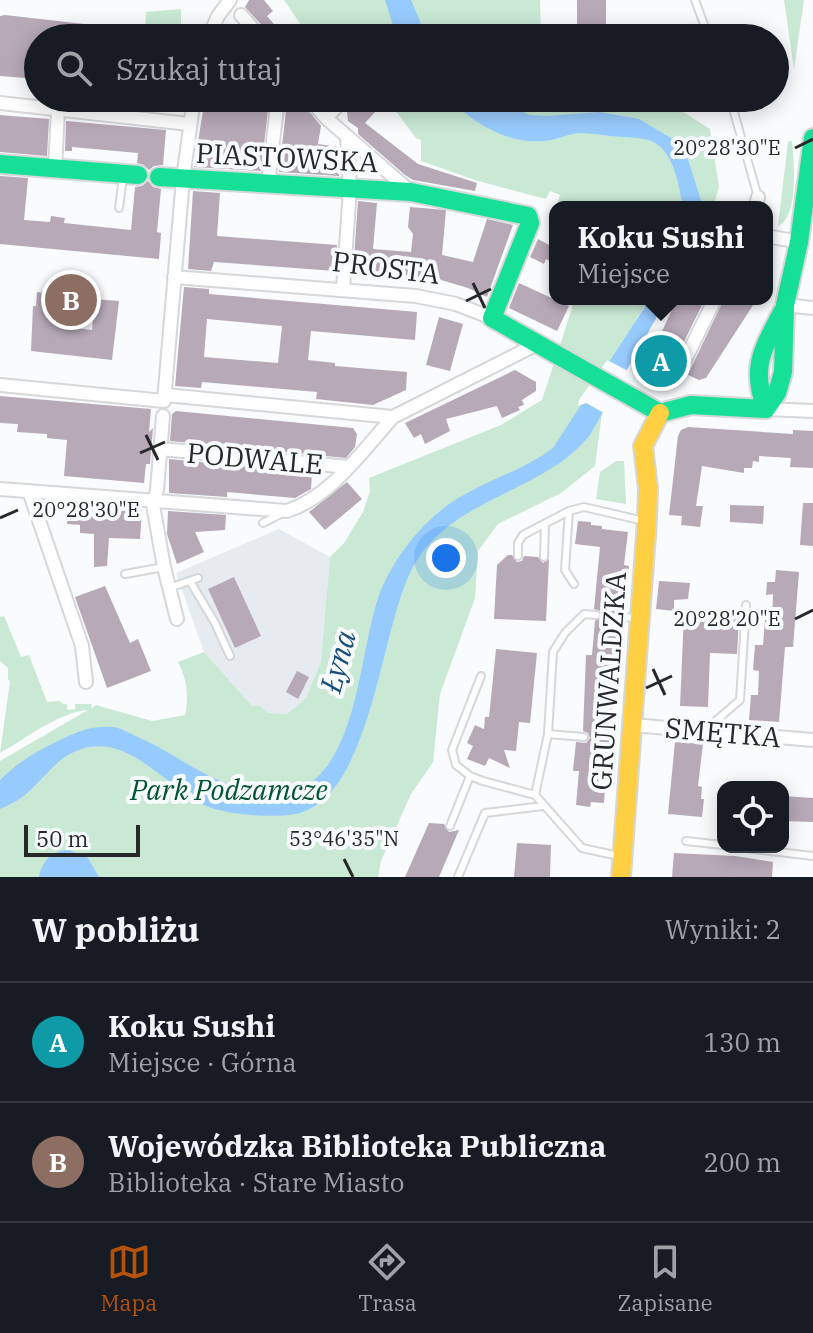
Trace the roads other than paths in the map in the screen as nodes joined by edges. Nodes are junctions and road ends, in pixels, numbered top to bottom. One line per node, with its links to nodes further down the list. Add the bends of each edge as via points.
1 (230, 0): 4 (street)
2 (695, 0): 6 (lane)
3 (241, 15): 5 (street)
4 (214, 24)
5 (249, 24)
6 (704, 24)
7 (0, 103): 8 (street)
8 (24, 106)
9 (58, 112): 21 (street)
10 (77, 112): 17 (street)
11 (191, 112): 17 (street)
12 (276, 112): 25 (street)
13 (321, 112): 16 (street)
14 (332, 112): 16 (street)
15 (734, 112): 28 (lane)
16 (326, 118): 18 (street)
17 (189, 124): 24 (street)
18 (347, 137): 26 (street); 27 (street)
19 (813, 138): 31 (street)
20 (0, 164): 21 (street)
21 (55, 169): 22 (street)
22 (130, 175): 29 (lane)
23 (159, 177): 24 (street, PIASTOWSKA)
24 (183, 179): 25 (street, PIASTOWSKA); 32 (street)
25 (268, 185): 26 (street, PIASTOWSKA)
26 (350, 189): 27 (street, PIASTOWSKA); 33 (street)
27 (411, 192): 37 (street, PIASTOWSKA, via 528,216 530,223)
28 (757, 201)
29 (119, 208)
30 (773, 237): 31 (street)
31 (799, 242): 35 (street)
32 (174, 277): 33 (street, PROSTA); 40 (street, via 164,401)
33 (343, 289): 37 (street, PROSTA, via 443,301)
34 (712, 305): 39 (street)
35 (785, 305): 36 (street); 42 (street, via 783,372); 42 (street, via 756,365)
36 (813, 308)
37 (492, 318): 38 (street, PROSTA)
38 (537, 344): 45 (street, PROSTA); 46 (street)
39 (682, 366)
40 (0, 385)
41 (166, 395): 46 (street)
42 (766, 409): 43 (street); 45 (street, via 691,405)
43 (813, 411)
44 (163, 412): 47 (street)
45 (660, 413): 54 (street, GRUNWALDZKA)
46 (393, 417): 48 (street)
47 (161, 449): 48 (street, PODWALE); 51 (street)
48 (349, 467): 52 (street, via 305,505)
49 (0, 489): 50 (street)
50 (29, 491): 51 (street); 72 (street, via 82,646)
51 (153, 499): 52 (street); 59 (street)
52 (287, 511): 55 (lane)
53 (569, 511): 54 (lane, via 584,507); 56 (lane); 63 (lane, via 565,570)
54 (647, 521): 68 (street, GRUNWALDZKA)
55 (263, 523)
56 (545, 524): 57 (lane, via 523,535); 58 (lane)
57 (518, 556)
58 (544, 557)
59 (164, 567): 60 (lane); 64 (street)
60 (125, 574)
61 (198, 578): 62 (lane)
62 (190, 581): 64 (lane); 70 (lane)
63 (574, 584)
64 (169, 588): 69 (street)
65 (746, 605): 73 (lane, via 740,700)
66 (596, 615): 74 (lane, via 584,614 553,652)
67 (620, 617): 68 (lane)
68 (641, 618): 75 (street, GRUNWALDZKA)
69 (177, 619)
70 (230, 656)
71 (481, 676): 78 (lane, via 452,750 456,765)
72 (86, 682)
73 (704, 731): 75 (street, SMĘTKA); 77 (street, SMĘTKA)
74 (548, 734): 76 (lane); 79 (lane)
75 (628, 735): 85 (street, GRUNWALDZKA)
76 (584, 737)
77 (813, 740)
78 (470, 776): 79 (lane); 81 (lane)
79 (535, 795): 80 (lane)
80 (543, 806): 85 (lane, via 582,848); 87 (lane, via 485,813)
81 (450, 826)
82 (686, 841): 83 (lane)
83 (717, 844)
84 (788, 853): 86 (lane)
85 (622, 856): 88 (street, GRUNWALDZKA)
86 (813, 856)
87 (458, 877)
88 (621, 877)

